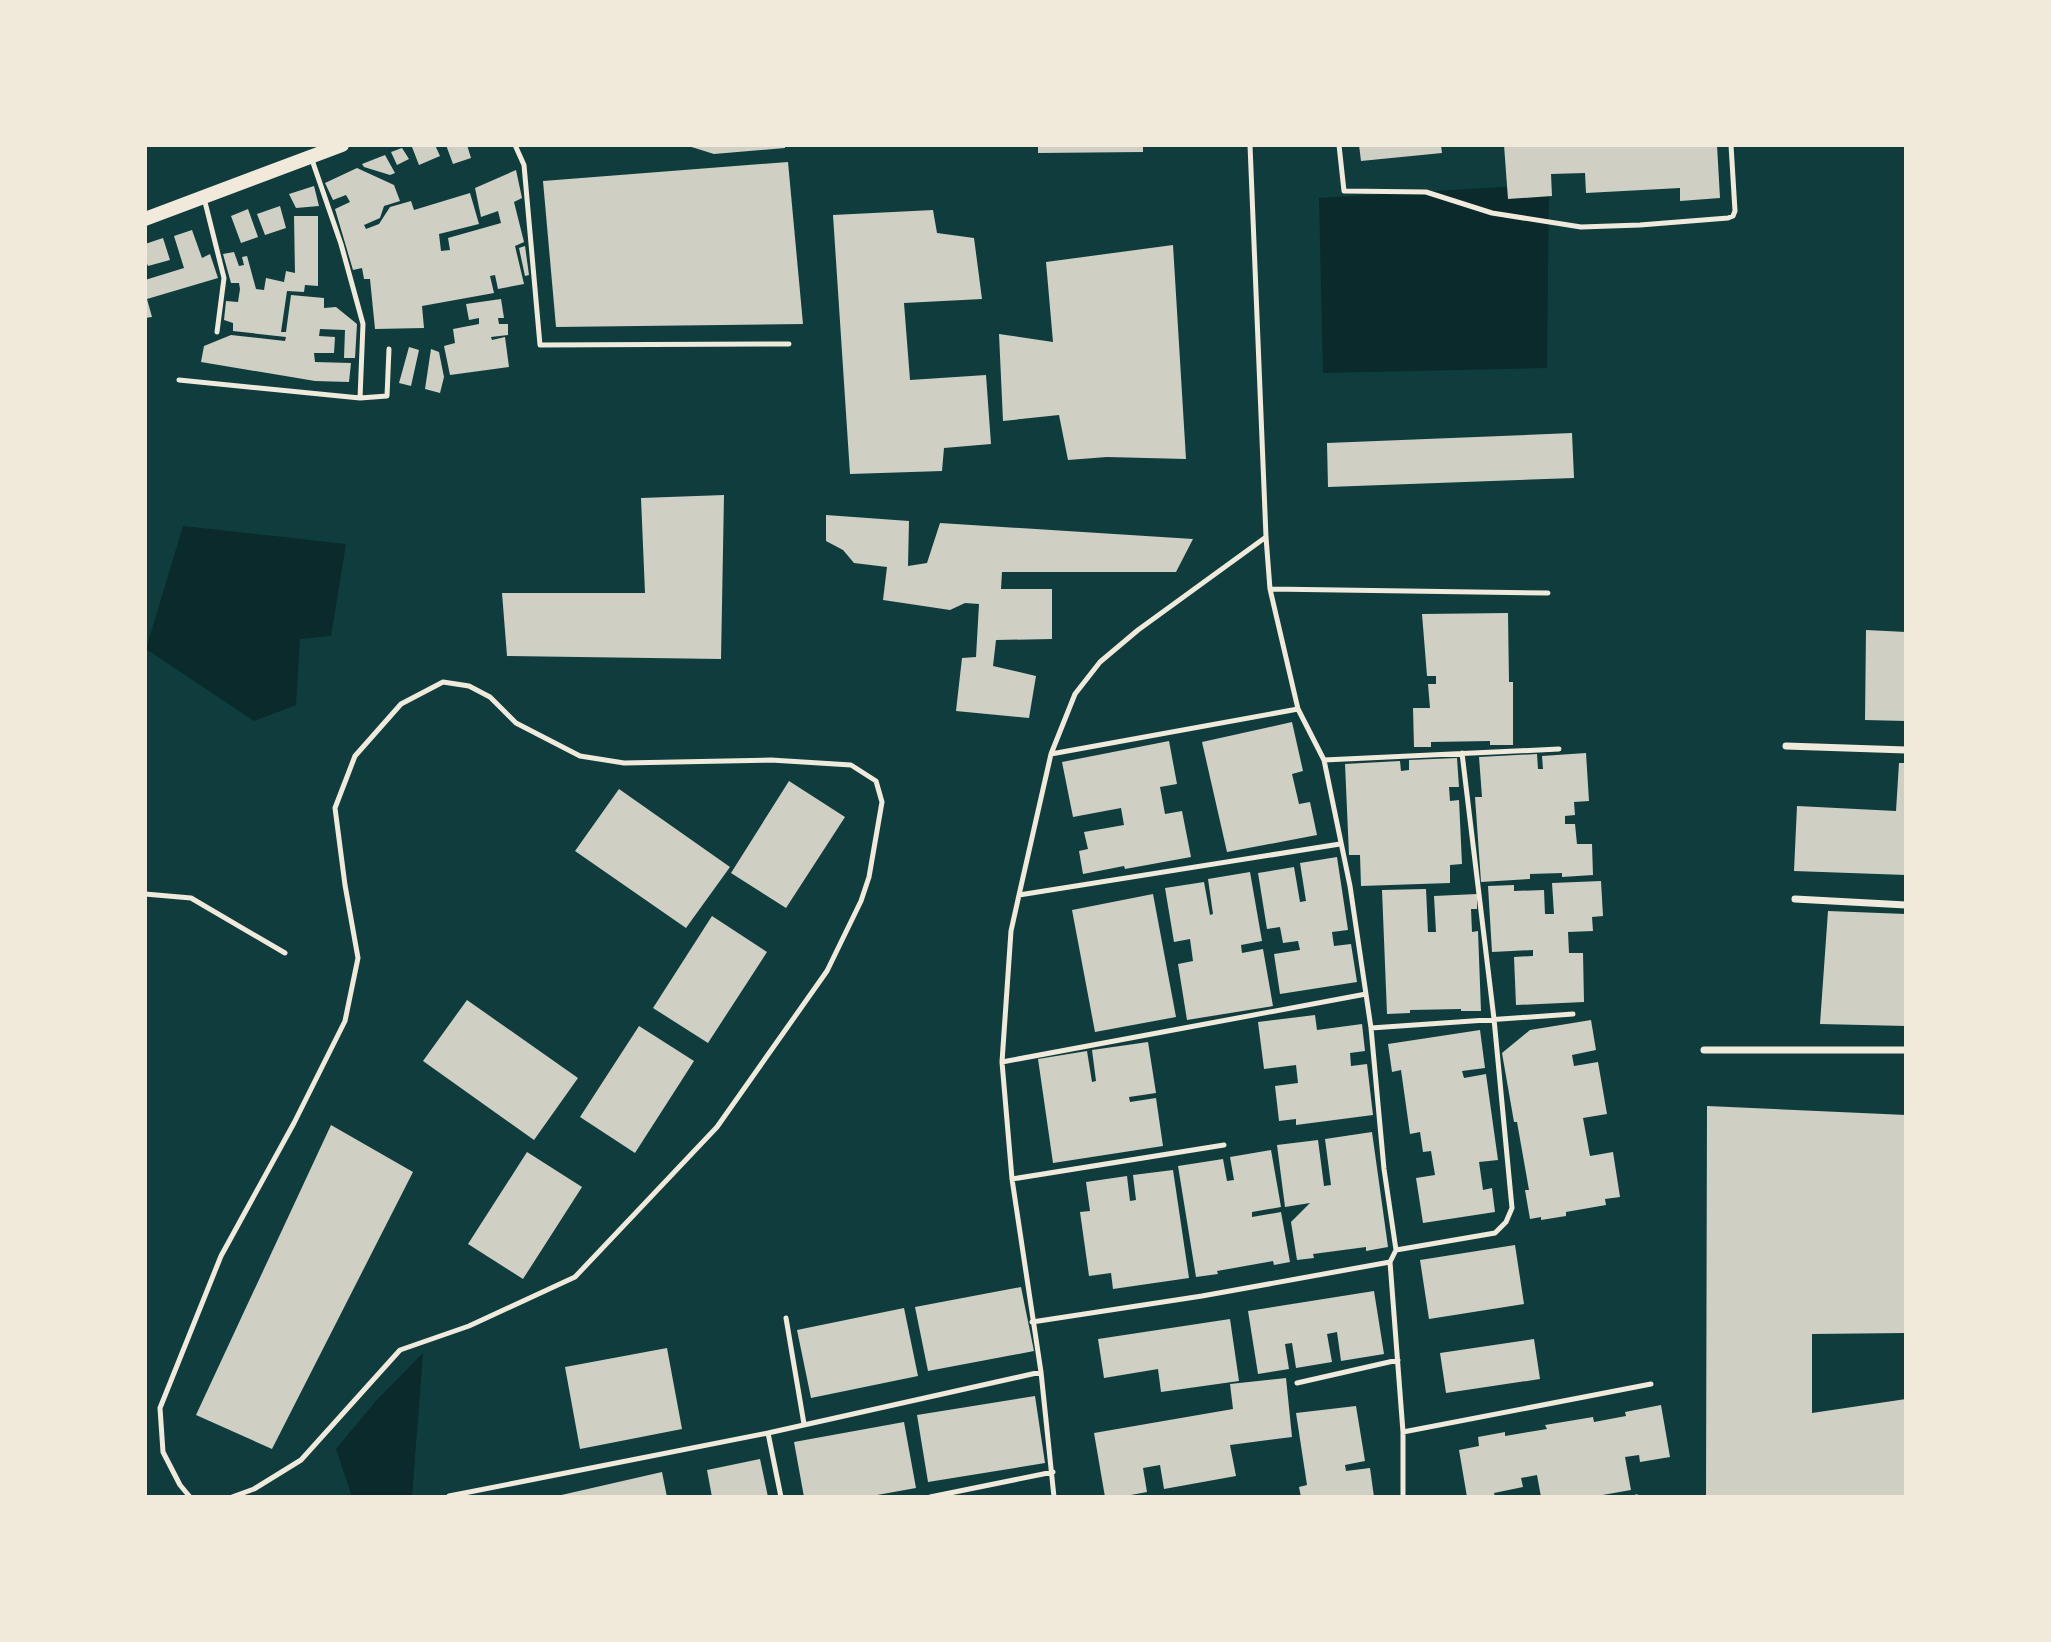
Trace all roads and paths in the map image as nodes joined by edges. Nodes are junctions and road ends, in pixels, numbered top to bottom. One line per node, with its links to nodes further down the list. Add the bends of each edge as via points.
1 (342, 145): 6 (main road)
2 (515, 145): 10 (lane, via 524,165 540,345)
3 (1250, 145): 14 (lane)
4 (1339, 145): 5 (lane, via 1344,191 1426,192 1492,213 1581,226 1733,216)
5 (1731, 145)
6 (311, 157): 7 (main road); 13 (lane, via 362,324)
7 (204, 198): 8 (main road); 9 (lane, via 224,278)
8 (145, 219)
9 (217, 332)
10 (789, 344)
11 (389, 349): 13 (lane, via 387,396)
12 (179, 380): 13 (lane)
13 (360, 398)
14 (1266, 537): 15 (lane); 22 (lane, via 1161,611 1100,662 1075,694)
15 (1270, 589): 16 (lane); 17 (lane)
16 (1548, 593)
17 (1298, 709): 22 (lane); 23 (lane)
18 (1786, 746): 20 (street)
19 (1559, 749): 21 (lane)
20 (1906, 750)
21 (1462, 753): 23 (lane); 32 (lane)
22 (1051, 754): 26 (lane)
23 (1324, 760): 24 (lane)
24 (1340, 844): 26 (lane); 30 (lane)
25 (145, 894): 29 (lane, via 191,898)
26 (1019, 895): 36 (lane)
27 (1795, 899): 28 (street)
28 (1906, 905)
29 (285, 953)
30 (1366, 994): 33 (lane); 36 (lane)
31 (1573, 1014): 32 (lane)
32 (1494, 1020): 33 (lane); 39 (lane, via 1512,1208 1495,1233)
33 (1371, 1028): 39 (lane)
34 (1704, 1049): 35 (street)
35 (1906, 1050)
36 (1002, 1062): 38 (lane)
37 (1224, 1146): 38 (lane)
38 (1012, 1179): 42 (lane)
39 (1396, 1250): 40 (lane)
40 (1390, 1262): 42 (lane); 43 (lane)
41 (786, 1318): 47 (lane)
42 (1032, 1322): 44 (lane)
43 (1398, 1360): 45 (lane); 49 (lane)
44 (1041, 1372): 47 (lane); 50 (lane)
45 (1297, 1382)
46 (1651, 1384): 49 (lane)
47 (804, 1424): 48 (lane)
48 (768, 1433): 51 (lane); 54 (lane)
49 (1403, 1433): 57 (lane)
50 (1053, 1472): 55 (lane); 56 (lane)
51 (449, 1496)
52 (190, 1497): 53 (lane, via 163,1452 160,1408 221,1256 345,1021 358,958 335,808 355,755 401,704 443,682 469,686 490,697 516,723 580,756 624,763 771,760 851,765 876,781 882,802 861,901 827,971 717,1127 575,1277 469,1326 400,1350 301,1460)
53 (232, 1497)
54 (781, 1497)
55 (930, 1497)
56 (1054, 1497)
57 (1403, 1497)

